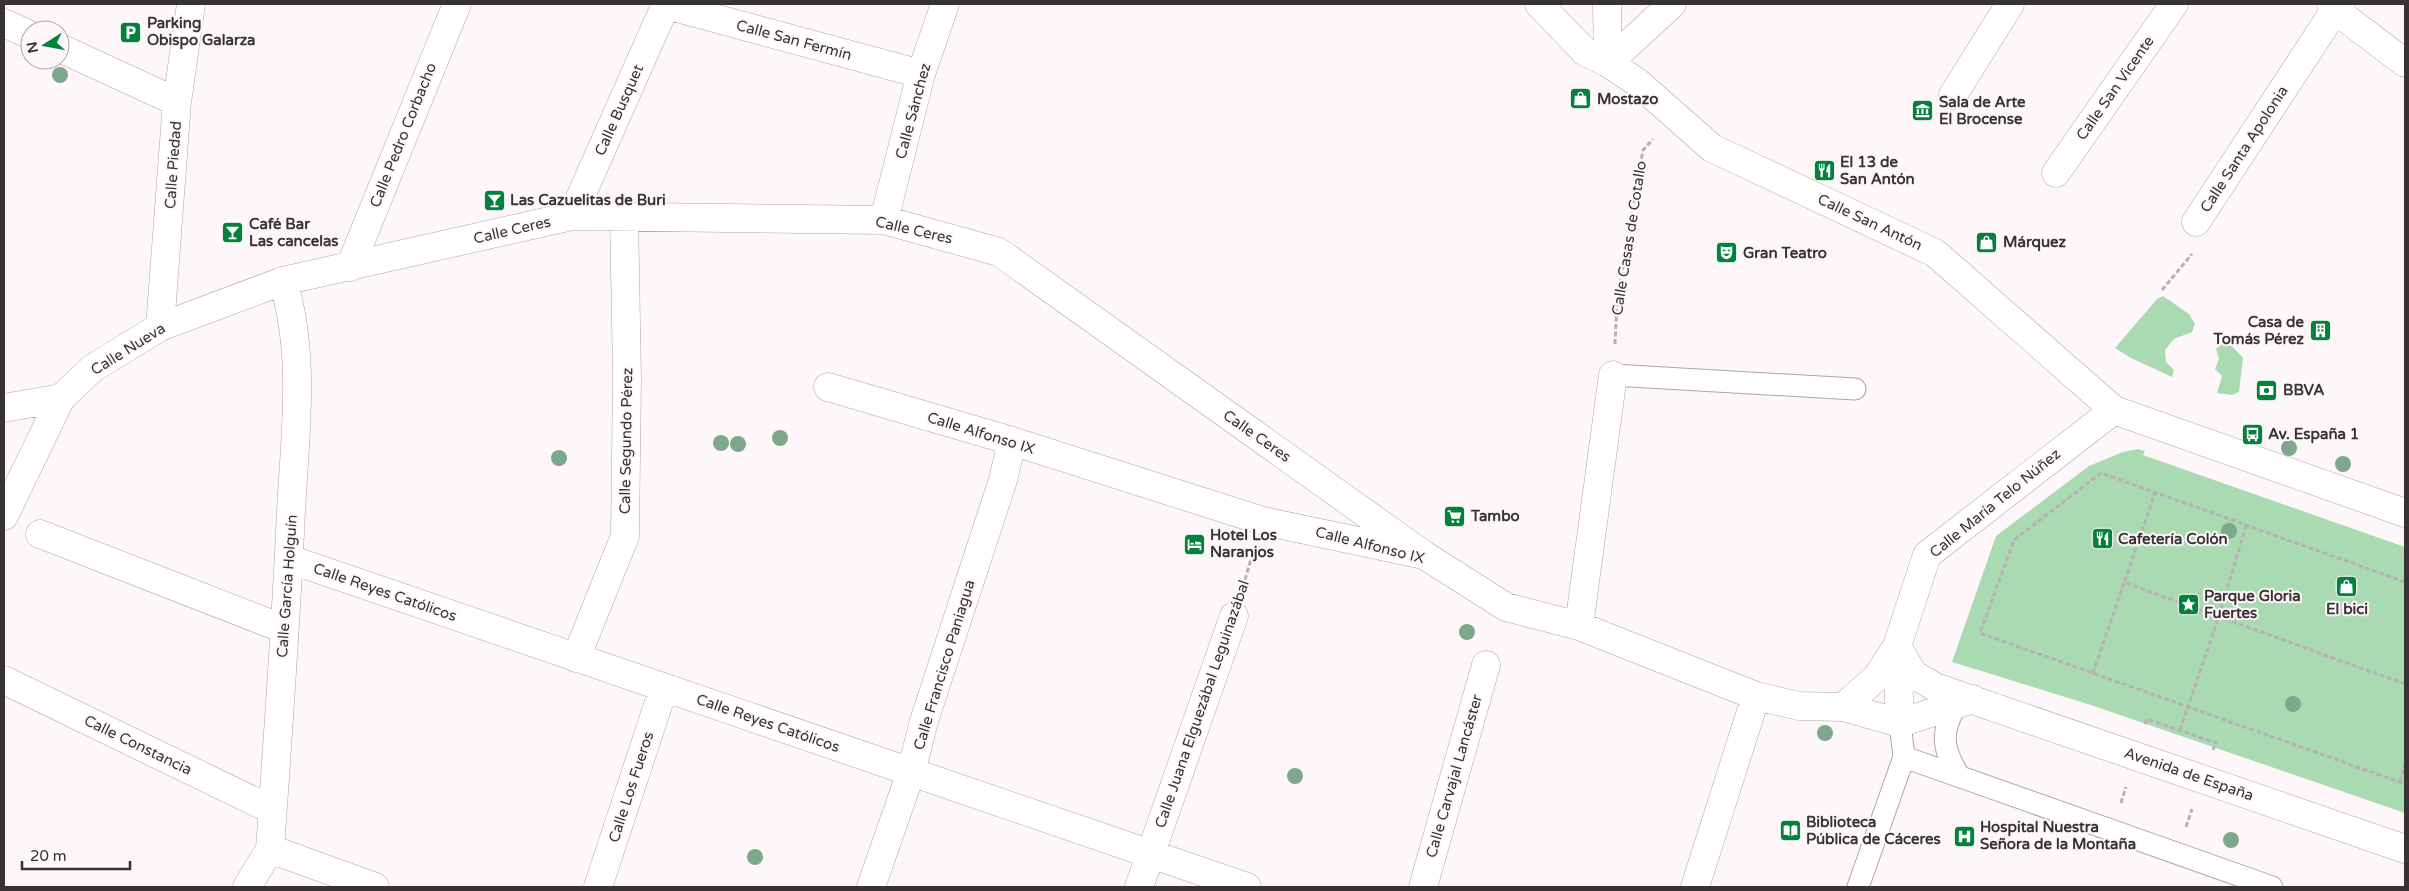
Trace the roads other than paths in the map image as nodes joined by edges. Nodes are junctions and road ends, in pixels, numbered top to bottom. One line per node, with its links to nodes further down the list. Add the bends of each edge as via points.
1 (191, 4): 18 (street, Calle Piedad)
2 (456, 4): 24 (street, Calle Pedro Corbacho)
3 (666, 4): 16 (street, Calle San Fermín); 20 (street, Calle Busquet)
4 (945, 4): 16 (street, Calle Sánchez)
5 (1539, 4): 14 (street, Calle San Antón, via 1585,52)
6 (1607, 4): 14 (street)
7 (1672, 4): 14 (street)
8 (2010, 4): 17 (street)
9 (2174, 4): 19 (street, Calle San Vicente)
10 (2336, 6): 15 (street); 23 (street, Calle Santa Apolonia)
11 (4, 23): 12 (street)
12 (20, 30)
13 (70, 53): 18 (street)
14 (1608, 63): 32 (street, Calle San Antón, via 1637,82 1712,148 1935,253)
15 (2405, 63)
16 (922, 74): 22 (street, Calle Sánchez)
17 (1953, 95)
18 (177, 102): 26 (street, Calle Piedad)
19 (2056, 173)
20 (572, 216): 21 (street, Calle Ceres); 24 (street, Calle Ceres)
21 (624, 216): 22 (street, Calle Ceres); 43 (street, Calle Segundo Pérez, via 625,536)
22 (884, 220): 37 (street, Calle Ceres, via 999,252)
23 (2196, 222)
24 (350, 267): 25 (street, Calle Ceres)
25 (284, 281): 26 (street, Calle Nueva); 38 (street, Calle García Holguín, via 299,368)
26 (160, 327): 30 (street, Calle Nueva, via 93,368)
27 (1613, 375): 29 (lane); 40 (street)
28 (828, 388): 33 (street, Calle Alfonso IX)
29 (1854, 388)
30 (61, 398): 31 (street); 35 (street)
31 (4, 408)
32 (2114, 410): 34 (street); 42 (street, Calle María Telo Núñez, via 1927,555)
33 (1012, 441): 37 (street, Calle Alfonso IX, via 1263,520); 52 (street, Calle Francisco Paniagua, via 1004,480 924,721)
34 (2405, 513)
35 (4, 516)
36 (40, 534): 41 (street)
37 (1424, 555): 40 (street, Calle Alfonso IX, via 1506,607)
38 (289, 559): 41 (street, Calle García Holguín); 43 (street, Calle Reyes Católicos)
39 (1234, 616): 57 (street, Calle Juana Elguezábal Leguinazábal)
40 (1579, 626): 47 (street, Calle Alfonso IX)
41 (284, 629): 54 (street, Calle García Holguín)
42 (1897, 646): 48 (street, Avenida de España, via 1913,674); 49 (street, via 1877,677); 50 (street)
43 (576, 658): 46 (street, Calle Reyes Católicos)
44 (1486, 665): 64 (street, Calle Carvajal Lancáster)
45 (4, 680): 54 (street, Calle Constancia)
46 (664, 688): 52 (street, Calle Reyes Católicos); 60 (street, Calle Los Fueros)
47 (1756, 696): 49 (street, Calle Alfonso IX, via 1799,706); 65 (street)
48 (1965, 702): 50 (street); 53 (lane, via 1949,717 1945,736 1948,758); 56 (street, Avenida de España)
49 (1843, 707): 50 (street, Calle Alfonso IX)
50 (1900, 723): 51 (lane)
51 (1904, 757): 53 (lane); 66 (lane)
52 (911, 772): 57 (street, Calle Reyes Católicos); 61 (street, Calle Francisco Paniagua)
53 (1960, 777): 67 (lane)
54 (272, 810): 55 (street, Calle García Holguín)
55 (270, 848): 58 (street, Calle García Holguín); 59 (street)
56 (2405, 849)
57 (1150, 854): 62 (street, Calle Juana Elguezábal Leguinazábal); 63 (street, Calle Reyes Católicos)
58 (247, 887)
59 (375, 887)
60 (598, 887)
61 (871, 887)
62 (1139, 887)
63 (1247, 887)
64 (1423, 887)
65 (1695, 887)
66 (1858, 887)
67 (2272, 887)

